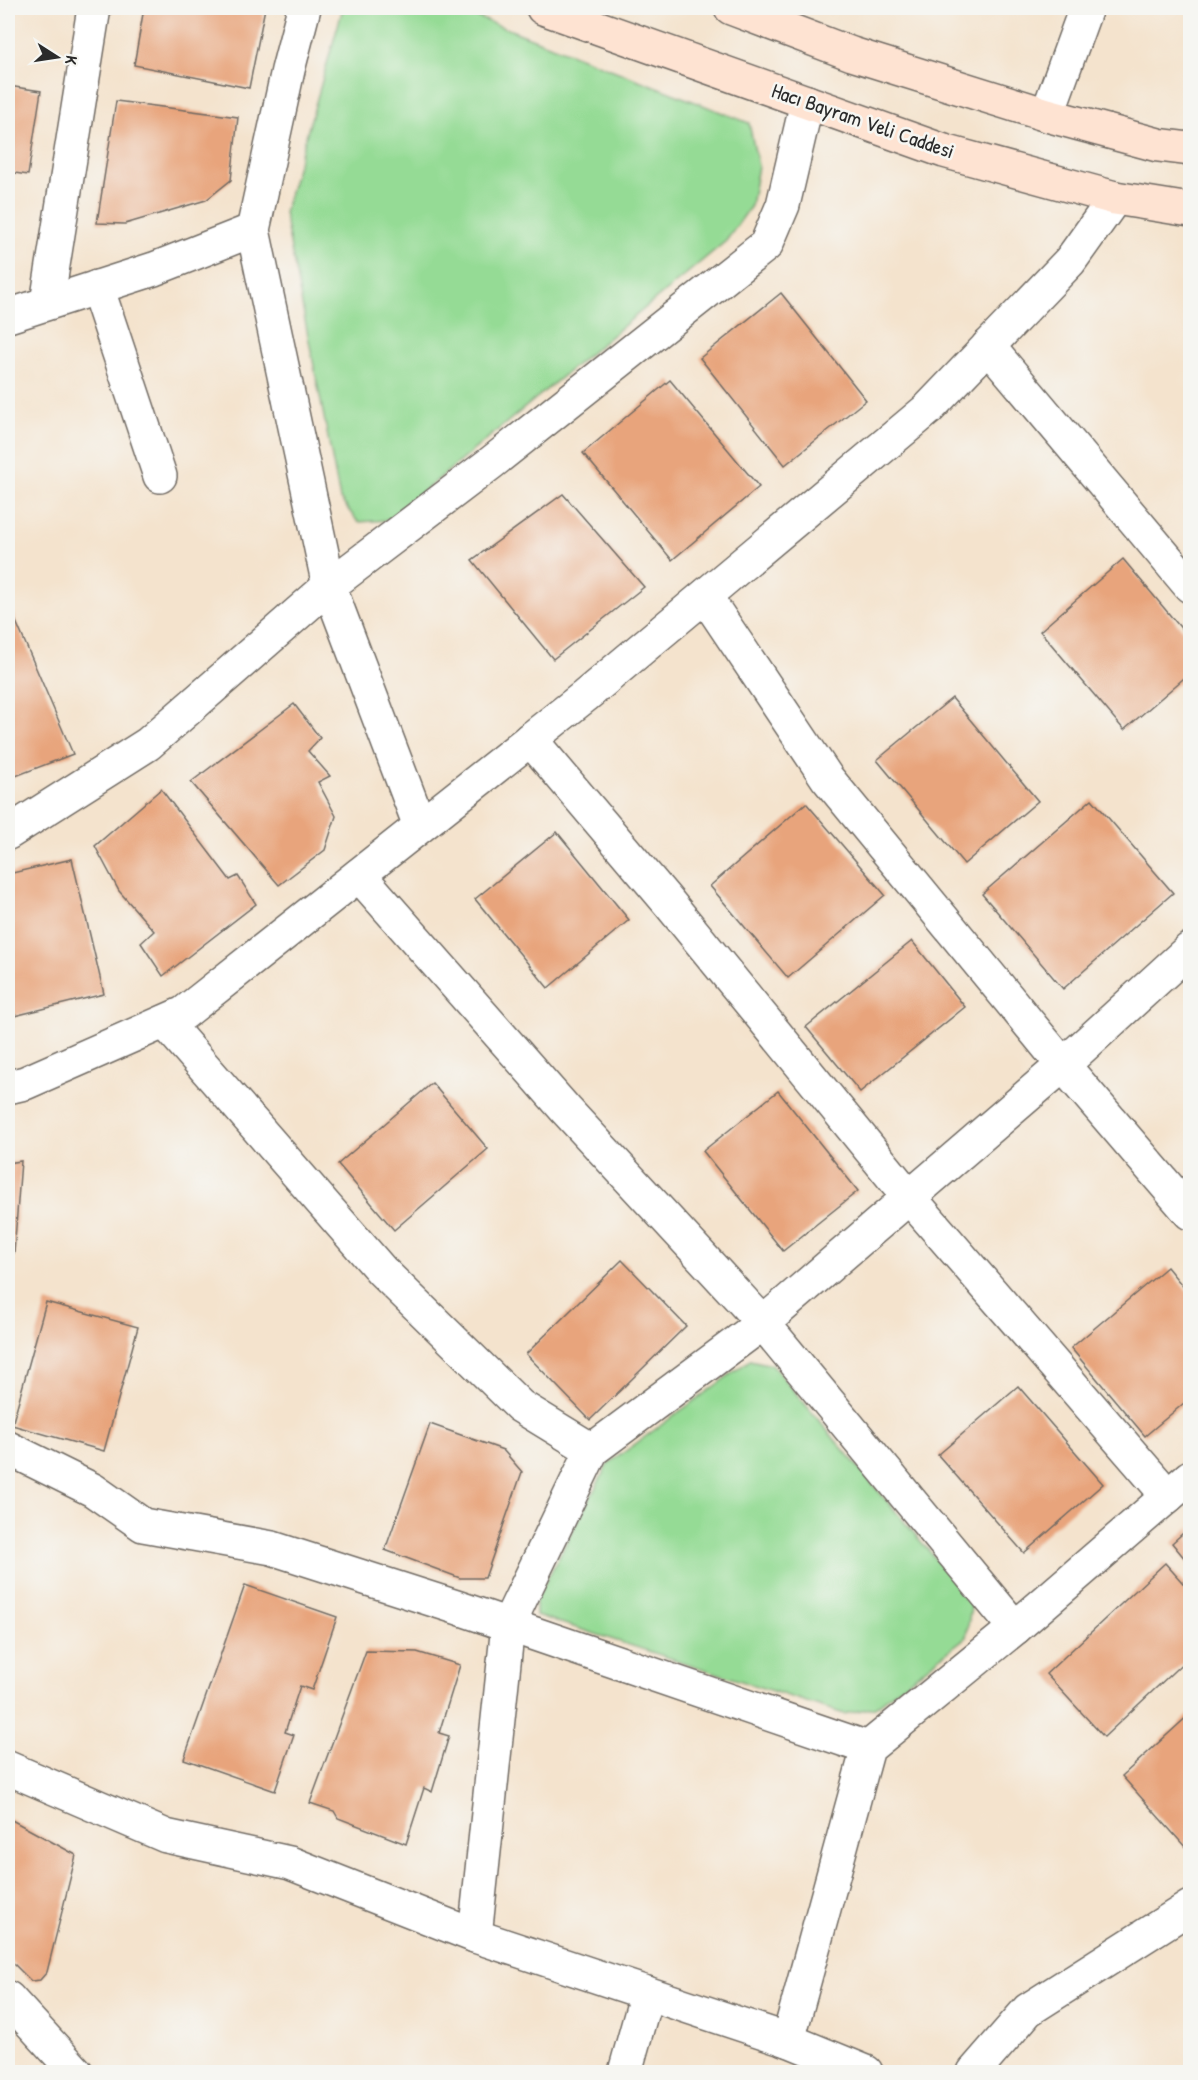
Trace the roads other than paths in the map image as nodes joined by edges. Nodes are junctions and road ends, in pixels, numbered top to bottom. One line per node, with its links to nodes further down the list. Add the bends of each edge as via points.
1 (94, 8): 13 (street)
2 (304, 8): 11 (street)
3 (543, 8): 6 (main road, Hacı Bayram Veli Caddesi)
4 (731, 8): 7 (main road, via 852,54)
5 (1086, 8): 7 (street)
6 (807, 102): 9 (main road, Hacı Bayram Veli Caddesi, via 944,151); 17 (street, via 783,205 766,245)
7 (1047, 115): 8 (main road, via 1158,145)
8 (1191, 149)
9 (1115, 198): 10 (main road, Hacı Bayram Veli Caddesi); 15 (street, via 1070,261)
10 (1191, 210)
11 (253, 230): 12 (street); 17 (street)
12 (97, 287): 13 (street); 16 (street)
13 (47, 303): 14 (street)
14 (8, 316)
15 (988, 346): 18 (street); 19 (street, via 928,409)
16 (160, 476)
17 (329, 586): 21 (street); 22 (street, via 148,744)
18 (1191, 586)
19 (705, 596): 20 (street); 26 (street, via 827,778)
20 (530, 739): 21 (street); 28 (street)
21 (420, 826): 23 (street)
22 (8, 833)
23 (359, 875): 25 (street, via 184,1013); 30 (street, via 566,1110)
24 (1191, 949): 26 (street)
25 (165, 1022): 27 (street); 32 (street, via 382,1271 520,1407)
26 (1063, 1065): 28 (street); 29 (street)
27 (8, 1087)
28 (909, 1197): 30 (street); 33 (street)
29 (1191, 1213)
30 (763, 1323): 32 (street); 35 (street)
31 (8, 1448): 34 (street, via 93,1490 143,1525 272,1548)
32 (592, 1450): 34 (street)
33 (1179, 1487): 35 (street)
34 (508, 1625): 36 (street); 39 (street)
35 (1015, 1628): 36 (street)
36 (868, 1748): 42 (street)
37 (8, 1768): 39 (street, via 166,1836 290,1863)
38 (1191, 1907): 46 (street, via 1028,2010)
39 (475, 1936): 40 (street)
40 (646, 1993): 42 (street); 44 (street)
41 (8, 1998): 43 (street)
42 (788, 2040): 45 (street)
43 (76, 2073)
44 (625, 2073)
45 (866, 2073)
46 (974, 2073)

